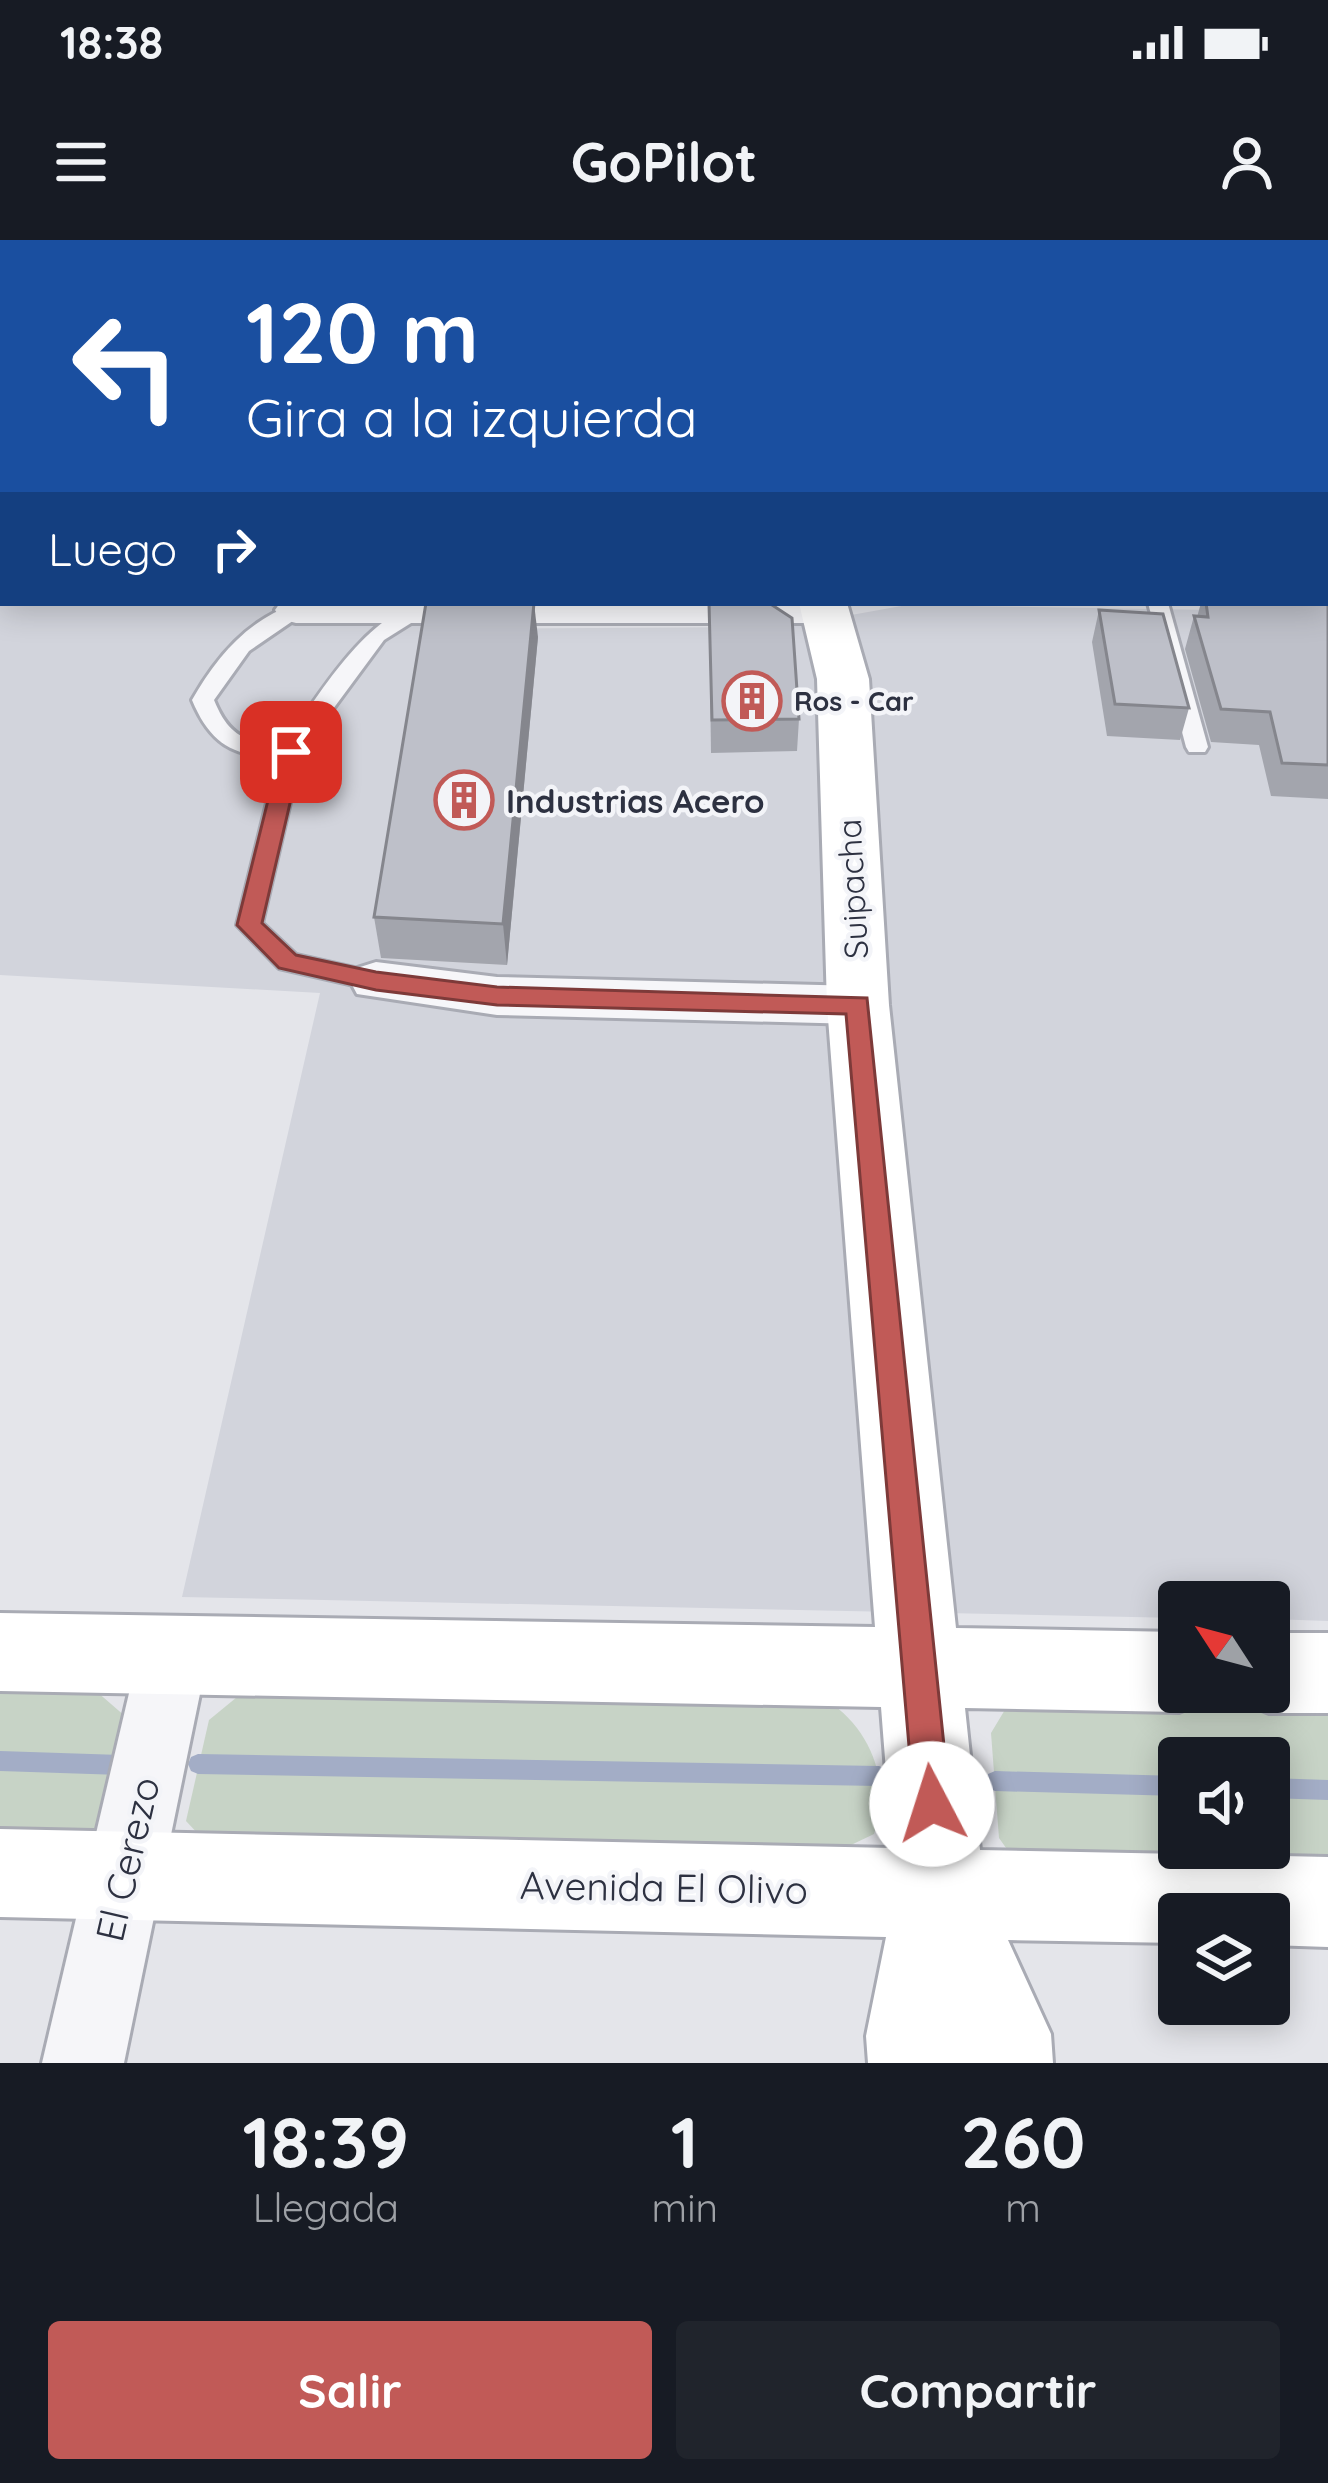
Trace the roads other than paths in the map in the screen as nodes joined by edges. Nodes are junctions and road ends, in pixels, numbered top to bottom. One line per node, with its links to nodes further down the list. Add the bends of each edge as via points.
1 (478, 606): 2 (street); 4 (street)
2 (823, 606): 9 (street, Suipacha, via 843,679)
3 (1159, 606): 6 (lane)
4 (424, 608): 5 (street); 7 (lane, via 377,636)
5 (296, 610): 7 (lane, via 259,628 223,661 203,700 215,733 243,750)
6 (1196, 747)
7 (291, 752): 8 (lane, via 249,925 288,962)
8 (376, 981): 9 (street, via 497,996)
9 (858, 1005): 12 (street, Suipacha)
10 (0, 1652): 11 (street)
11 (173, 1654): 12 (street); 17 (street, El Cerezo)
12 (919, 1670): 13 (street); 18 (street, Suipacha)
13 (1158, 1672)
14 (1290, 1673): 15 (street)
15 (1328, 1673)
16 (0, 1873): 17 (street, Avenida El Olivo)
17 (122, 1876): 18 (street, Avenida El Olivo); 20 (street, El Cerezo)
18 (940, 1893): 19 (street, Avenida El Olivo); 21 (street); 22 (street, via 1004,2034)
19 (1328, 1901)
20 (83, 2063)
21 (915, 2063)
22 (1006, 2063)

